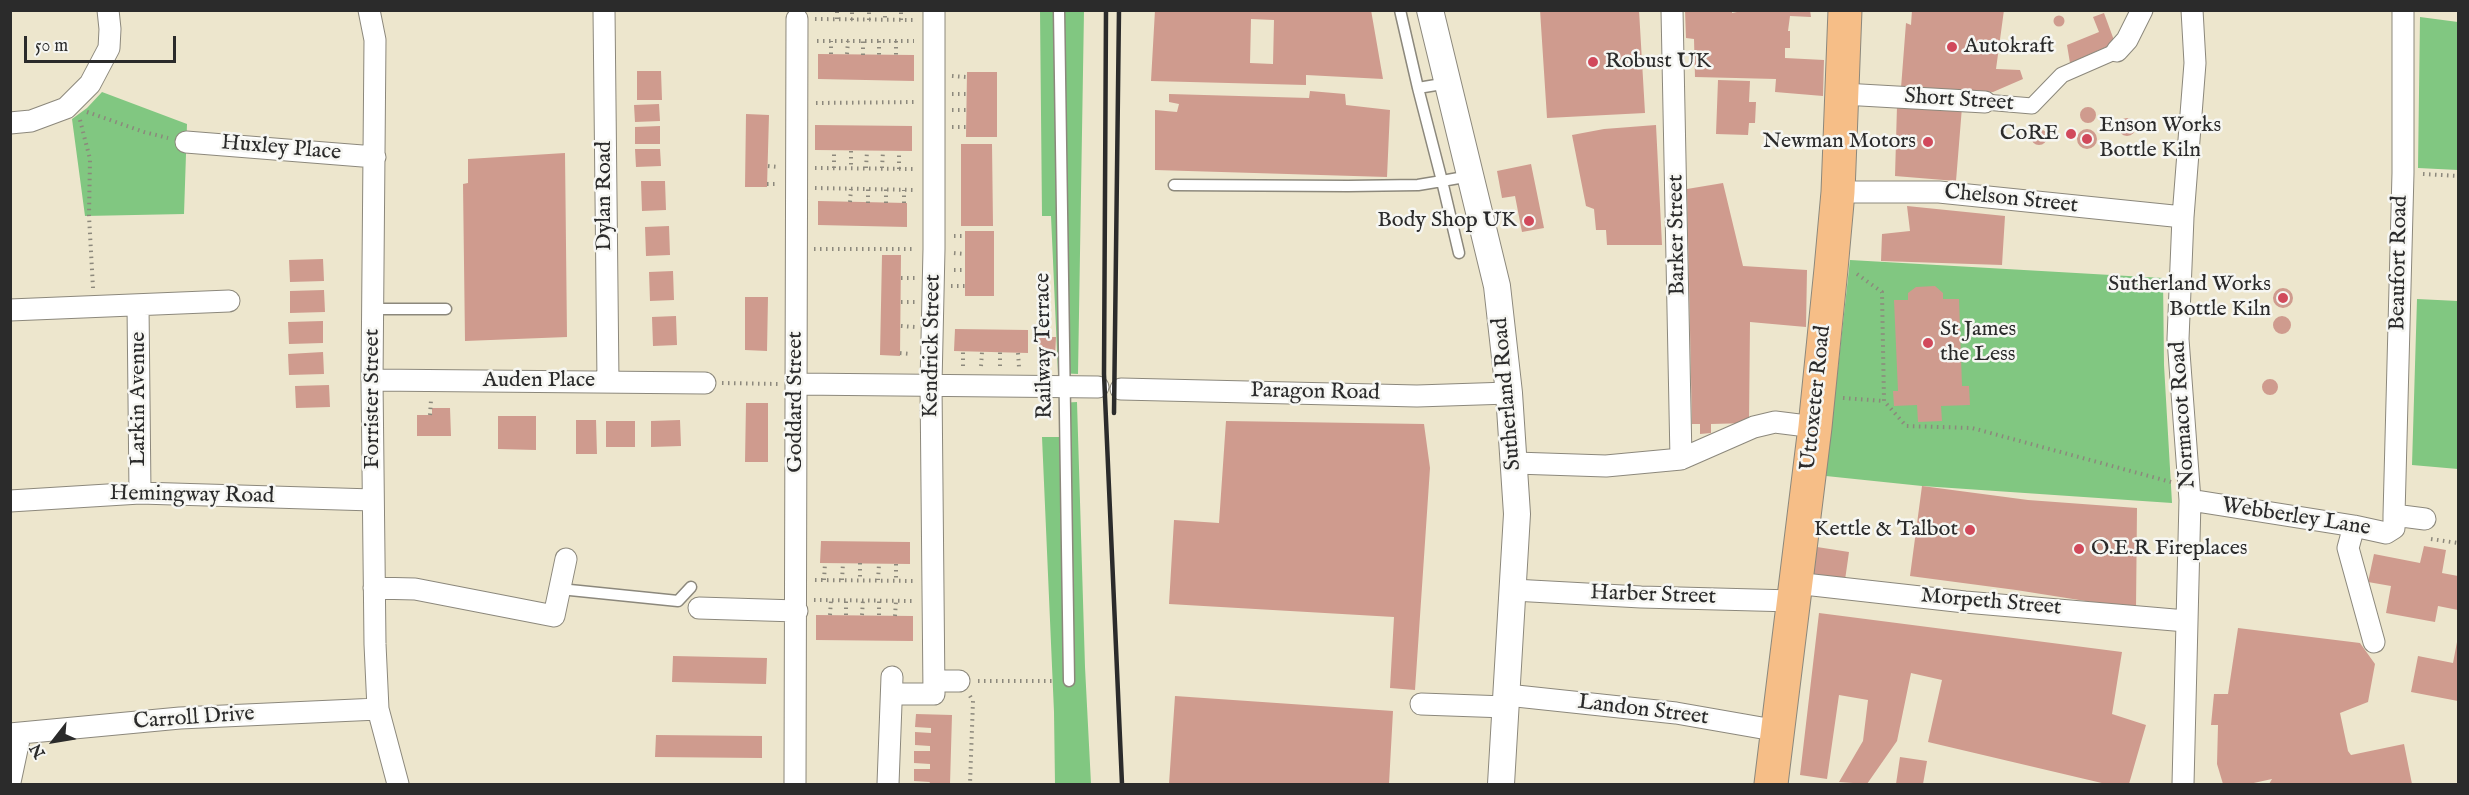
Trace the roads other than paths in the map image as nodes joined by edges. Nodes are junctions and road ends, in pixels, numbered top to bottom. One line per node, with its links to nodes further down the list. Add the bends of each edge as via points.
1 (108, 10): 19 (street, via 109,48 90,84 66,108 31,121)
2 (369, 10): 21 (street, Forrister Street, via 375,40)
3 (604, 10): 34 (street, Dylan Road)
4 (1059, 10): 38 (lane, Railway Terrace)
5 (1400, 10): 16 (lane)
6 (1430, 10): 15 (street, Sutherland Road)
7 (1672, 10): 43 (street, Barker Street)
8 (1845, 10): 17 (main road, Uttoxeter Road)
9 (2142, 10): 14 (street, Short Street)
10 (2192, 10): 26 (street, Normacot Road, via 2195,63)
11 (2403, 10): 49 (street, Beaufort Road)
12 (805, 15): 36 (street, Goddard Street, via 797,42)
13 (926, 24): 37 (street, Kendrick Street, via 921,249)
14 (2117, 51): 18 (street, Short Street, via 2062,75 2032,106)
15 (1448, 83): 16 (lane); 22 (street, Sutherland Road)
16 (1418, 88): 23 (lane)
17 (1843, 94): 18 (street, Short Street); 25 (main road, Uttoxeter Road)
18 (1985, 102)
19 (10, 123)
20 (186, 142): 21 (street, Huxley Place)
21 (375, 157): 30 (street, Forrister Street)
22 (1470, 176): 23 (lane); 41 (street, Sutherland Road, via 1497,286)
23 (1442, 181): 24 (lane, via 1418,185); 27 (lane)
24 (1174, 185)
25 (1838, 192): 26 (street, Chelson Street, via 1939,192); 42 (main road, Uttoxeter Road)
26 (2182, 218): 46 (street, Normacot Road, via 2178,339)
27 (1459, 254)
28 (230, 301): 29 (street, Larkin Avenue)
29 (138, 305): 32 (street, Larkin Avenue); 45 (street, Larkin Avenue)
30 (374, 309): 31 (lane); 33 (street, Forrister Street)
31 (446, 309)
32 (10, 310)
33 (372, 380): 34 (street, Auden Place); 47 (street, Forrister Street)
34 (608, 382): 35 (street, Auden Place)
35 (705, 383)
36 (797, 384): 37 (street); 58 (street, Goddard Street)
37 (931, 384): 38 (street); 62 (street, Kendrick Street)
38 (1066, 386): 39 (street); 64 (lane, Railway Terrace)
39 (1098, 387)
40 (1121, 389): 41 (street, Paragon Road, via 1417,396)
41 (1509, 393): 44 (street, Sutherland Road)
42 (1815, 427): 43 (street, via 1775,422 1754,426); 57 (main road, Uttoxeter Road)
43 (1681, 459): 44 (street, via 1606,466)
44 (1515, 463): 56 (street, Sutherland Road, via 1517,514)
45 (140, 492): 47 (street, Hemingway Road); 48 (street, Hemingway Road)
46 (2190, 492): 51 (street, Webberley Lane); 60 (street, Normacot Road)
47 (373, 500): 54 (street, Forrister Street)
48 (10, 501)
49 (2394, 515): 50 (street, Webberley Lane); 51 (street, Webberley Lane, via 2394,528 2386,533)
50 (2425, 519)
51 (2354, 526): 61 (street, via 2348,548)
52 (566, 560): 55 (street)
53 (691, 587): 55 (lane, via 678,602)
54 (374, 588): 55 (street, via 415,589 554,616); 67 (street, Forrister Street)
55 (560, 589)
56 (1512, 590): 57 (street, Harber Street, via 1641,597); 65 (street, Sutherland Road)
57 (1794, 592): 60 (street, Morpeth Street); 68 (main road, Uttoxeter Road)
58 (804, 606): 59 (street); 72 (street, Goddard Street)
59 (699, 608)
60 (2186, 621): 76 (street, Normacot Road)
61 (2374, 642)
62 (934, 681): 63 (street); 73 (street, via 934,694 892,686)
63 (959, 681)
64 (1069, 681)
65 (1507, 701): 66 (street, Landon Street); 68 (street, Landon Street, via 1676,712); 74 (street, Sutherland Road)
66 (1421, 704)
67 (378, 709): 69 (street, Carroll Drive, via 180,718); 71 (street, Forrister Street)
68 (1779, 731): 75 (main road, Uttoxeter Road)
69 (15, 734): 70 (street)
70 (10, 782)
71 (398, 784)
72 (795, 784)
73 (888, 784)
74 (1501, 784)
75 (1771, 784)
76 (2183, 784)

